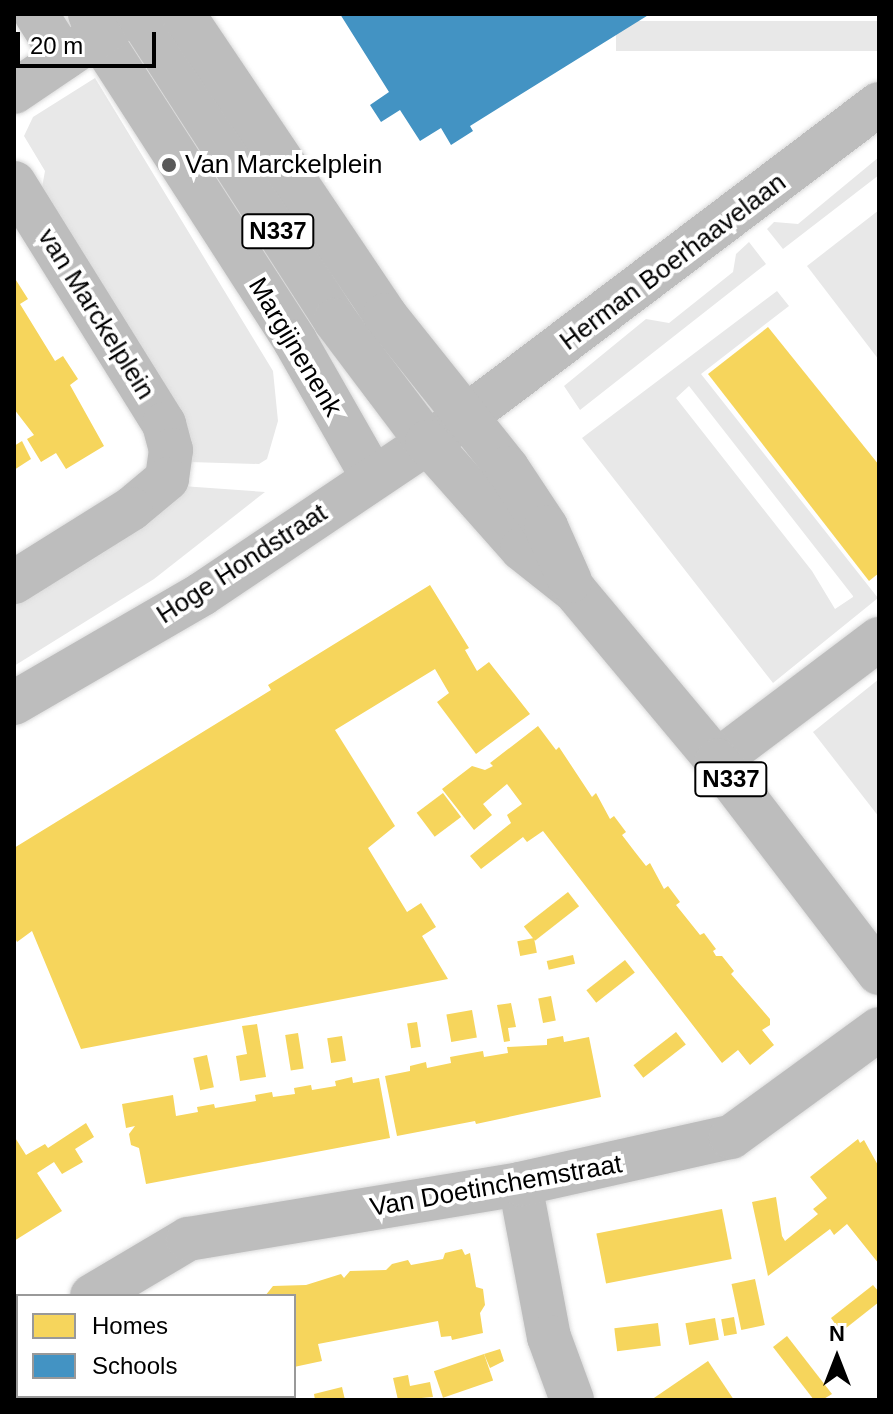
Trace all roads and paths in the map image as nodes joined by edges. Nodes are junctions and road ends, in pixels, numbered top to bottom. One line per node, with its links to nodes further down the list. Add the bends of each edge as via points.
1 (36, 14): 3 (street, Margijnenenk)
2 (183, 14): 7 (street, N337, via 385,315)
3 (104, 27): 4 (street); 8 (street, Margijnenenk / N337); 9 (street, Margijnenenk)
4 (14, 92)
5 (879, 104): 7 (street, Herman Boerhaavelaan)
6 (14, 183): 10 (street, van Marckelplein, via 164,424 171,450 167,479 131,509)
7 (465, 417): 8 (street, Hoge Hondstraat); 11 (street, N337, via 546,527)
8 (427, 442): 9 (street, Hoge Hondstraat); 11 (street, N337, via 522,549)
9 (373, 478): 13 (street, Hoge Hondstraat, via 202,594)
10 (14, 582)
11 (575, 591): 14 (street, N337)
12 (879, 639): 14 (street)
13 (14, 703)
14 (717, 761): 15 (street, N337)
15 (879, 973)
16 (879, 1029): 17 (street, Van Doetinchemstraat, via 731,1137)
17 (520, 1184): 18 (street, Van Doetinchemstraat, via 188,1239); 19 (street, via 549,1337)
18 (95, 1294)
19 (572, 1400)

